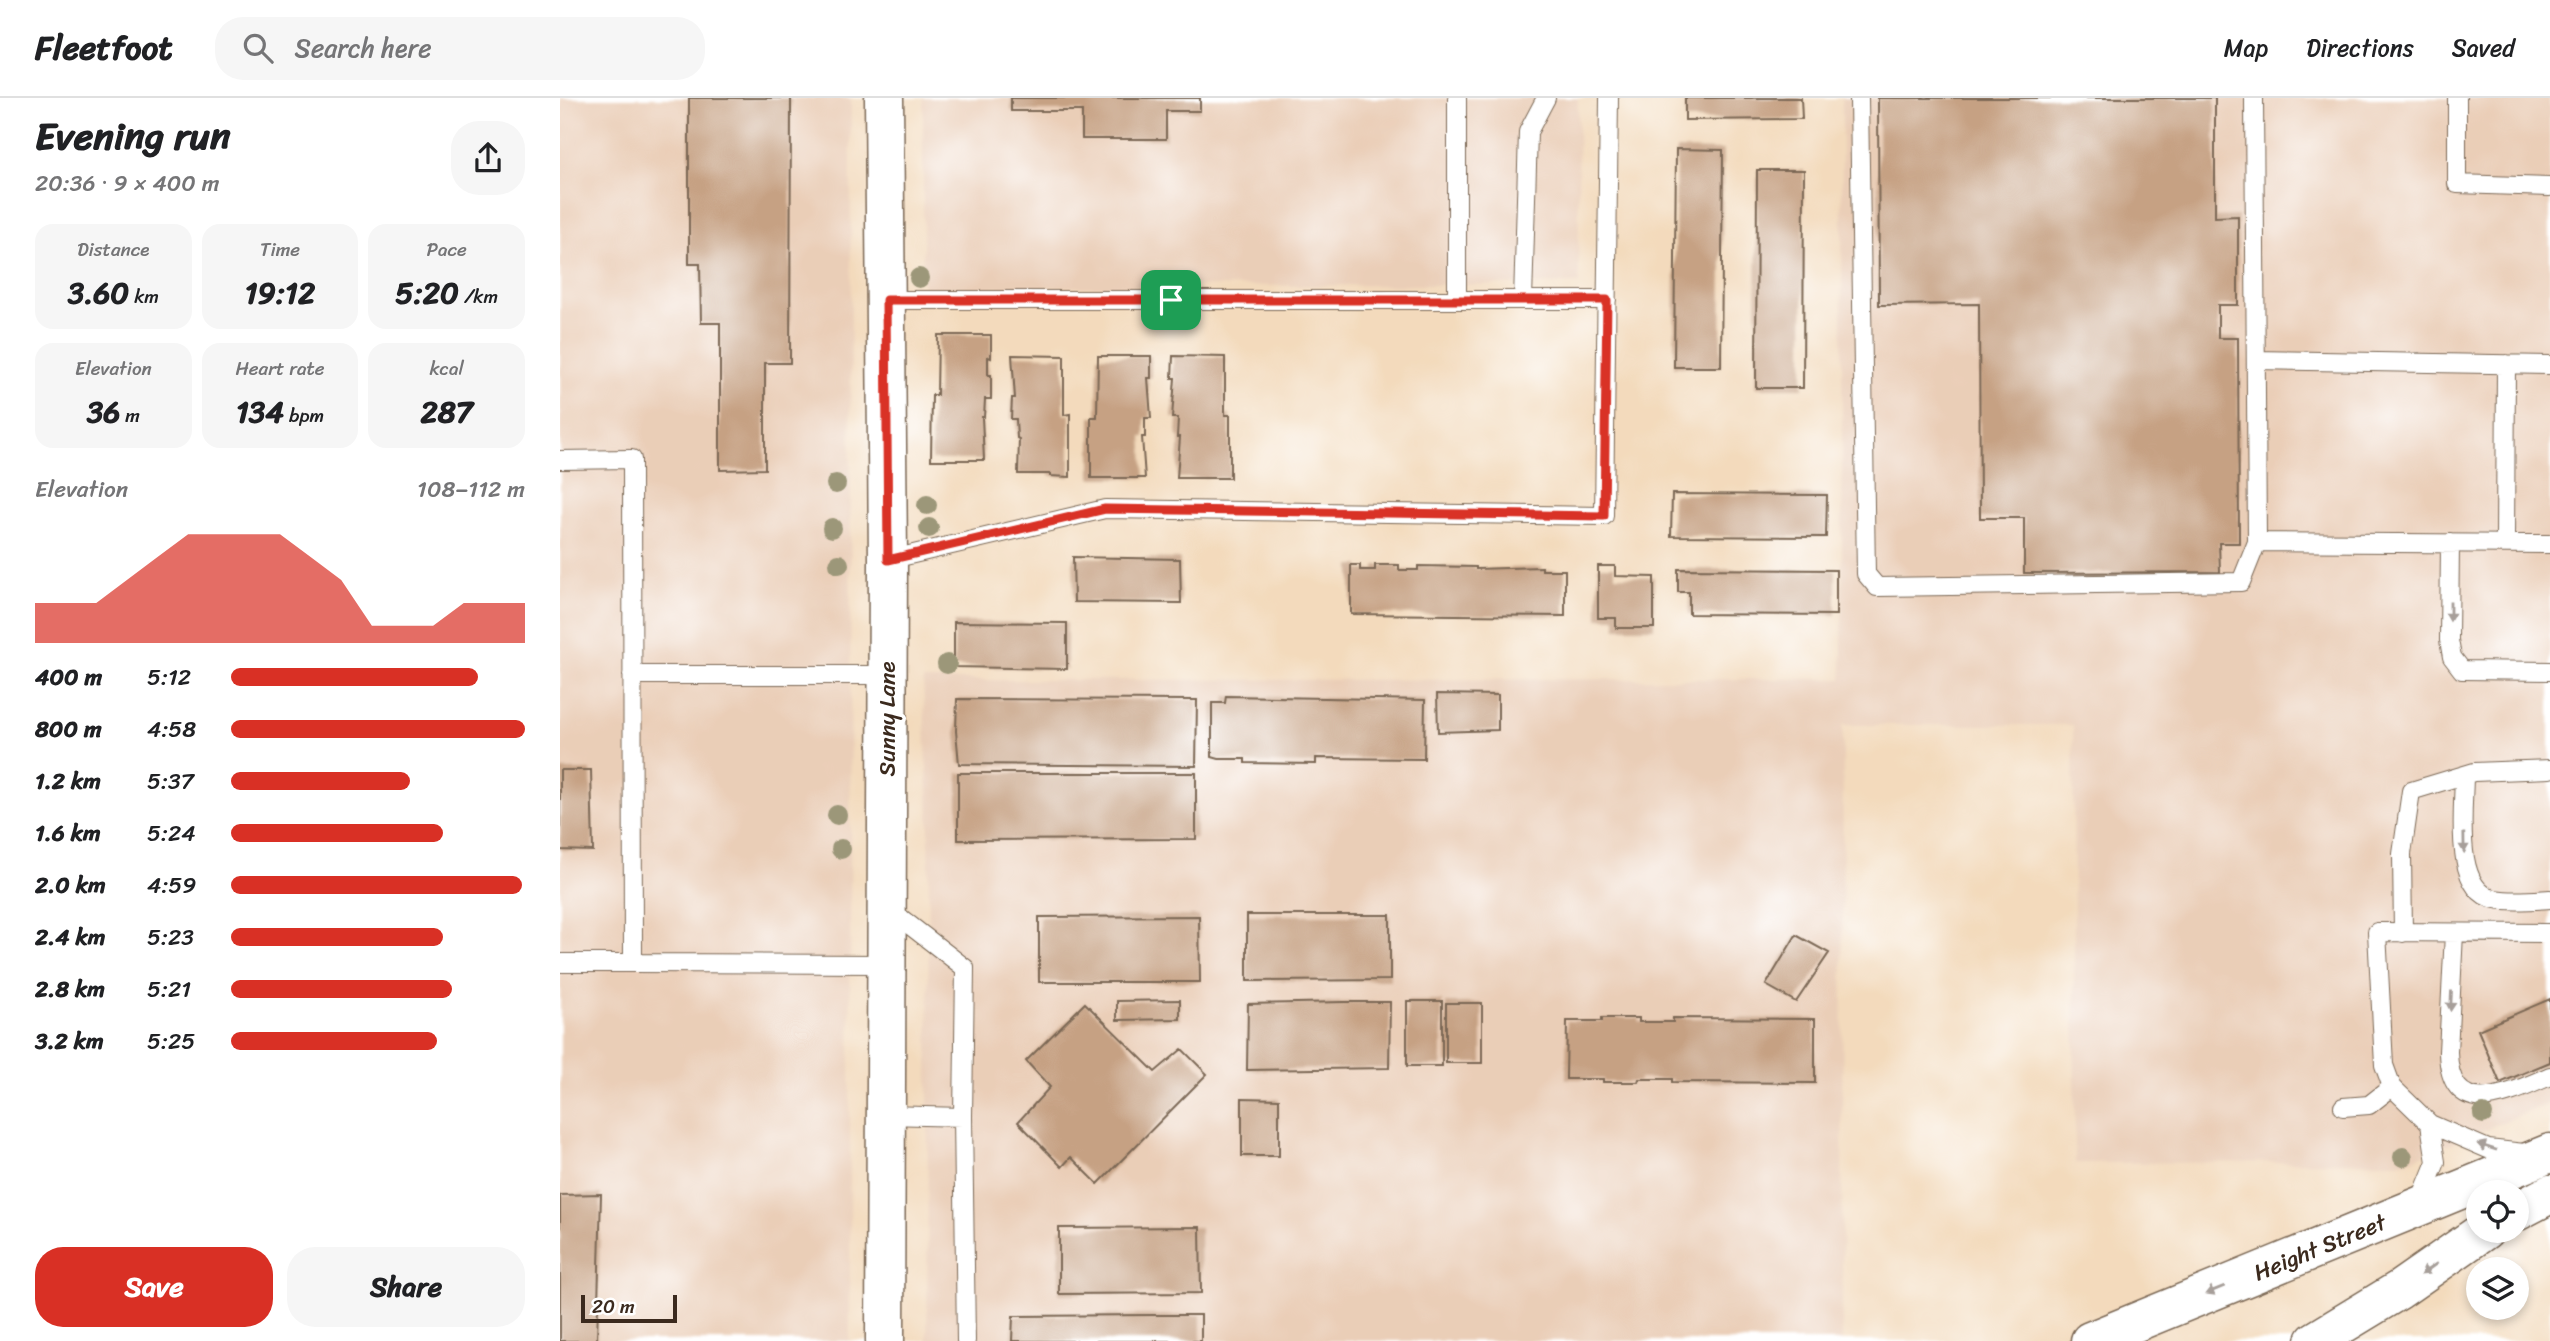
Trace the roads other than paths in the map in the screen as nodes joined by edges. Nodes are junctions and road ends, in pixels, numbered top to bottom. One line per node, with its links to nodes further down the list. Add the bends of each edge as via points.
1 (884, 98): 9 (main road, Sunny Lane)
2 (1457, 98): 10 (lane)
3 (1546, 98): 11 (lane, via 1528,132)
4 (1609, 98): 12 (lane)
5 (1859, 98): 17 (lane, via 1866,574 1877,587 2241,582)
6 (2254, 98): 13 (lane)
7 (2457, 98): 8 (lane, via 2457,184)
8 (2550, 187)
9 (886, 300): 10 (lane); 21 (main road, Sunny Lane)
10 (1457, 300): 11 (lane)
11 (1523, 300): 12 (lane)
12 (1607, 300): 21 (lane, via 1604,516 1105,509)
13 (2256, 360): 14 (lane); 17 (lane)
14 (2506, 364): 15 (lane); 19 (lane)
15 (2550, 365)
16 (560, 460): 23 (lane, via 632,459)
17 (2257, 542): 18 (lane)
18 (2450, 543): 19 (lane); 22 (lane, one-way to 22, via 2449,640 2452,657 2462,670)
19 (2505, 543): 20 (lane)
20 (2550, 544)
21 (888, 560): 24 (main road, Sunny Lane)
22 (2550, 671)
23 (632, 676): 24 (lane); 33 (lane)
24 (887, 676): 28 (main road, Sunny Lane)
25 (2550, 769): 26 (lane)
26 (2464, 775): 27 (lane, one-way to 27, via 2464,853 2466,872 2475,887 2493,899); 29 (lane, via 2411,791 2402,854)
27 (2550, 899)
28 (886, 906): 34 (main road, Sunny Lane); 39 (lane, via 965,968)
29 (2403, 933): 30 (lane); 36 (lane, via 2377,932 2384,1065)
30 (2454, 933): 31 (lane); 35 (lane, one-way to 35, via 2448,1052 2454,1082 2467,1094 2497,1098)
31 (2550, 933)
32 (560, 963): 33 (lane)
33 (633, 963): 34 (lane)
34 (886, 964): 38 (main road, Sunny Lane)
35 (2550, 1076)
36 (2392, 1087): 37 (lane, via 2369,1105); 40 (lane)
37 (2343, 1107)
38 (886, 1115): 39 (lane); 46 (main road, Sunny Lane)
39 (963, 1117): 47 (lane)
40 (2430, 1124): 41 (lane, one-way to 40, via 2488,1149); 44 (lane, via 2436,1161)
41 (2549, 1154): 44 (main road, Height Street)
42 (2550, 1194): 43 (main road)
43 (2529, 1205)
44 (2418, 1207): 48 (main road, Height Street, one-way to 48)
45 (2466, 1243): 49 (main road, one-way to 49)
46 (885, 1341)
47 (965, 1341)
48 (2090, 1341)
49 (2315, 1341)

